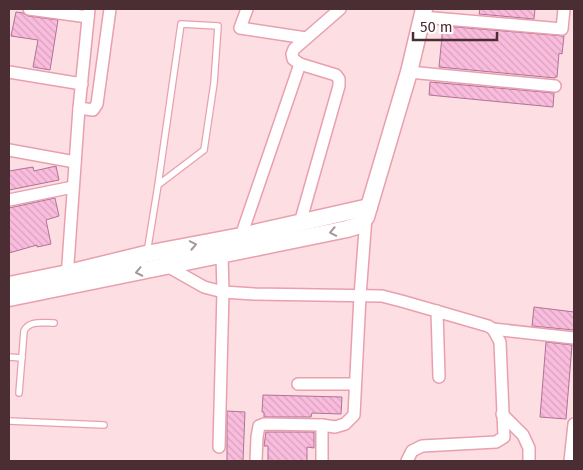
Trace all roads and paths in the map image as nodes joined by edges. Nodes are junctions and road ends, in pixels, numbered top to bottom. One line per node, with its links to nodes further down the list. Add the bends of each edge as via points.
1 (29, 9): 6 (street)
2 (110, 9): 14 (street, via 96,104 93,110)
3 (247, 9): 8 (street, via 240,28)
4 (340, 9): 8 (street)
5 (564, 9): 7 (street, via 562,29)
6 (88, 13): 12 (street)
7 (423, 13): 11 (street)
8 (306, 38): 9 (street, via 292,54)
9 (300, 64): 21 (street, via 336,75 339,80); 22 (street)
10 (9, 72): 12 (street)
11 (409, 72): 13 (street); 20 (street)
12 (82, 84): 14 (street)
13 (555, 86)
14 (79, 108): 16 (street)
15 (9, 150): 16 (street)
16 (75, 162): 18 (street)
17 (158, 185): 17 (lane, via 204,150 218,26 181,24); 23 (lane)
18 (73, 187): 19 (street); 26 (street)
19 (9, 200)
20 (368, 212): 21 (street); 24 (street, one-way to 24, via 360,225 347,229); 29 (street)
21 (300, 223): 22 (street)
22 (241, 236): 23 (street, one-way to 22)
23 (146, 254): 26 (street)
24 (222, 255): 25 (street); 28 (street)
25 (167, 266): 26 (street, one-way to 26); 28 (street, via 204,287)
26 (67, 280): 27 (street); 30 (street)
27 (9, 285)
28 (223, 292): 29 (street); 47 (street)
29 (360, 296): 31 (street, via 382,296); 39 (street)
30 (9, 298)
31 (437, 311): 33 (street); 37 (street)
32 (54, 323): 36 (lane, via 26,327)
33 (494, 330): 34 (street); 41 (street, via 500,342)
34 (574, 338)
35 (9, 357): 36 (lane)
36 (22, 358): 40 (lane)
37 (438, 377)
38 (298, 384): 39 (street)
39 (355, 384): 45 (street, via 354,415 345,424 334,427)
40 (20, 392)
41 (502, 414): 50 (street, via 504,437 496,442 422,446 412,451); 51 (street, via 523,435 529,448)
42 (9, 421): 44 (lane)
43 (574, 424): 46 (street)
44 (104, 425)
45 (322, 425): 48 (street, via 259,426); 49 (street)
46 (573, 440): 52 (street)
47 (219, 447)
48 (256, 461)
49 (322, 461)
50 (407, 461)
51 (529, 461)
52 (570, 461)

